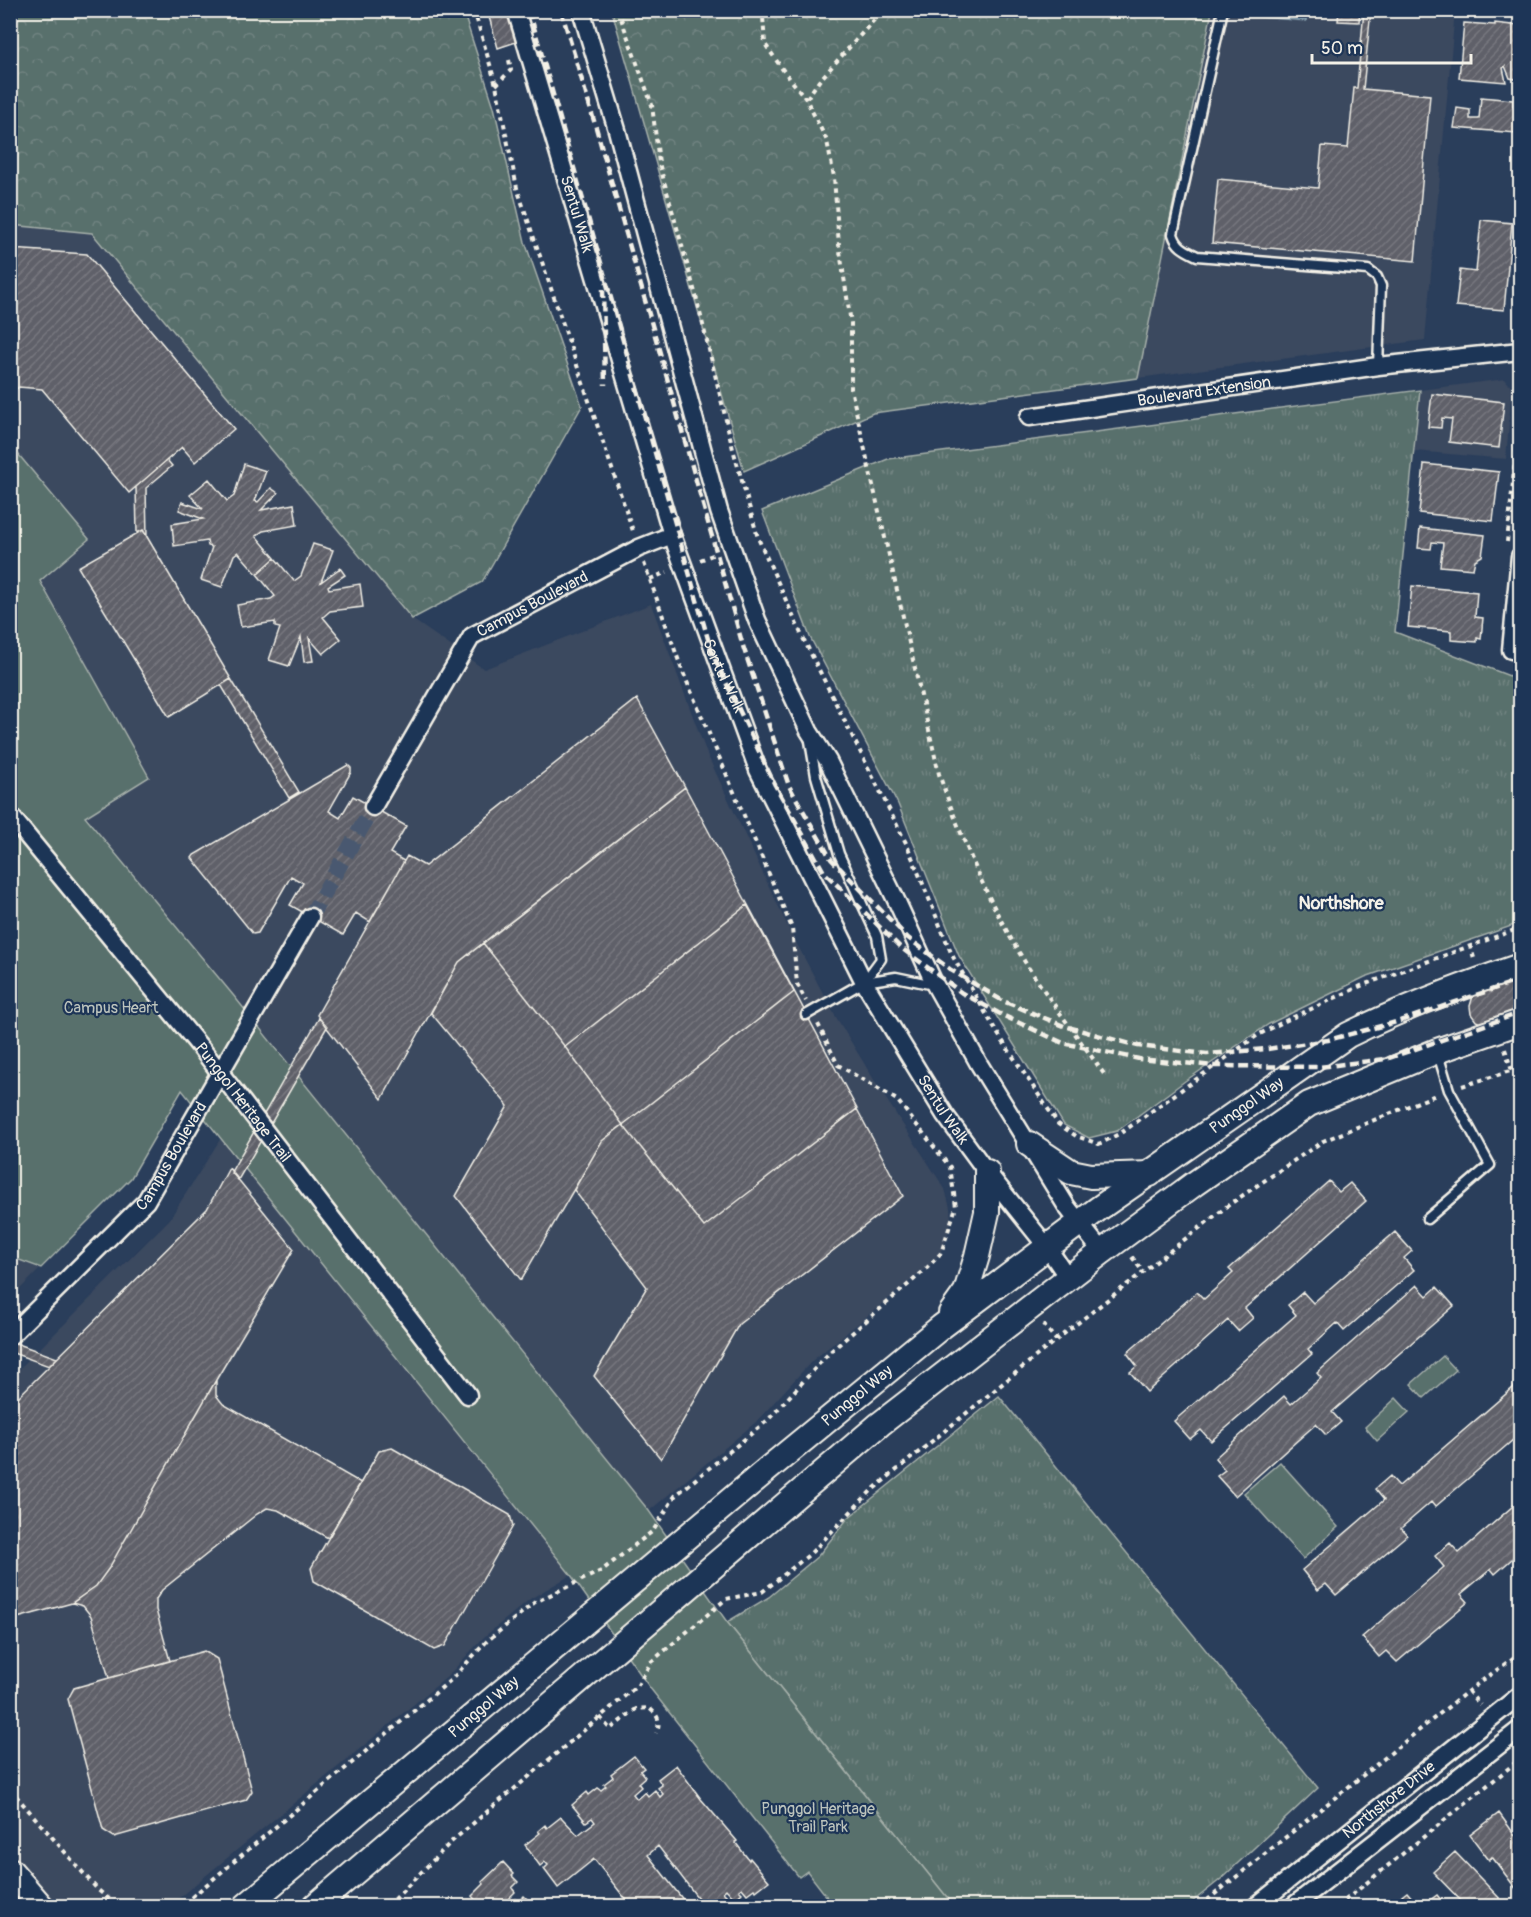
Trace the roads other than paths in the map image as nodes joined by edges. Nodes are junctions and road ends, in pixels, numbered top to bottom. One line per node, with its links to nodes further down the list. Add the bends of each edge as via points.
1 (516, 10): 7 (street, Sentul Walk)
2 (581, 10): 10 (street, via 617,130 718,511 757,620)
3 (1223, 10): 5 (lane, via 1173,234 1176,243 1197,256 1368,270 1381,286)
4 (1521, 351): 5 (street, Boulevard Extension)
5 (1378, 366): 6 (street, Boulevard Extension)
6 (1029, 417)
7 (672, 535): 11 (street, Campus Boulevard, via 639,548 472,636); 15 (street, Sentul Walk, via 758,770)
8 (1517, 560): 9 (street)
9 (1511, 650)
10 (809, 731): 15 (lane, via 816,776 839,854 877,936 881,959); 16 (street, via 833,771)
11 (373, 807)
12 (10, 815): 30 (street, Punggol Heritage Trail, via 201,1048)
13 (310, 916): 29 (street, Campus Boulevard, via 146,1201)
14 (1521, 966): 22 (main road, Punggol Way, via 1436,995 1348,1035)
15 (864, 982): 16 (lane, via 896,977); 17 (lane); 21 (street, Sentul Walk, via 945,1115)
16 (935, 985): 20 (street)
17 (809, 1013)
18 (1521, 1022): 19 (main road, Punggol Way)
19 (1437, 1051): 23 (lane, via 1449,1090 1490,1165); 26 (main road, Punggol Way, via 1309,1104)
20 (1029, 1144): 22 (main road, via 1071,1172 1091,1176); 24 (street)
21 (987, 1172): 25 (street, Sentul Walk); 28 (main road, via 987,1212 977,1256 966,1292)
22 (1150, 1174): 24 (main road, Punggol Way)
23 (1427, 1219)
24 (1079, 1223): 25 (main road, Punggol Way); 26 (street)
25 (1047, 1247): 27 (street, Sentul Walk); 28 (main road, Punggol Way)
26 (1102, 1251): 27 (main road, Punggol Way)
27 (1069, 1279): 36 (main road, Punggol Way, via 880,1424)
28 (941, 1327): 35 (main road, Punggol Way)
29 (10, 1336)
30 (468, 1395)
31 (1521, 1695): 37 (street, Northshore Drive)
32 (1521, 1729): 38 (street, Northshore Drive)
33 (10, 1870): 34 (main road)
34 (41, 1906)
35 (246, 1906)
36 (315, 1906)
37 (1256, 1906)
38 (1293, 1906)

